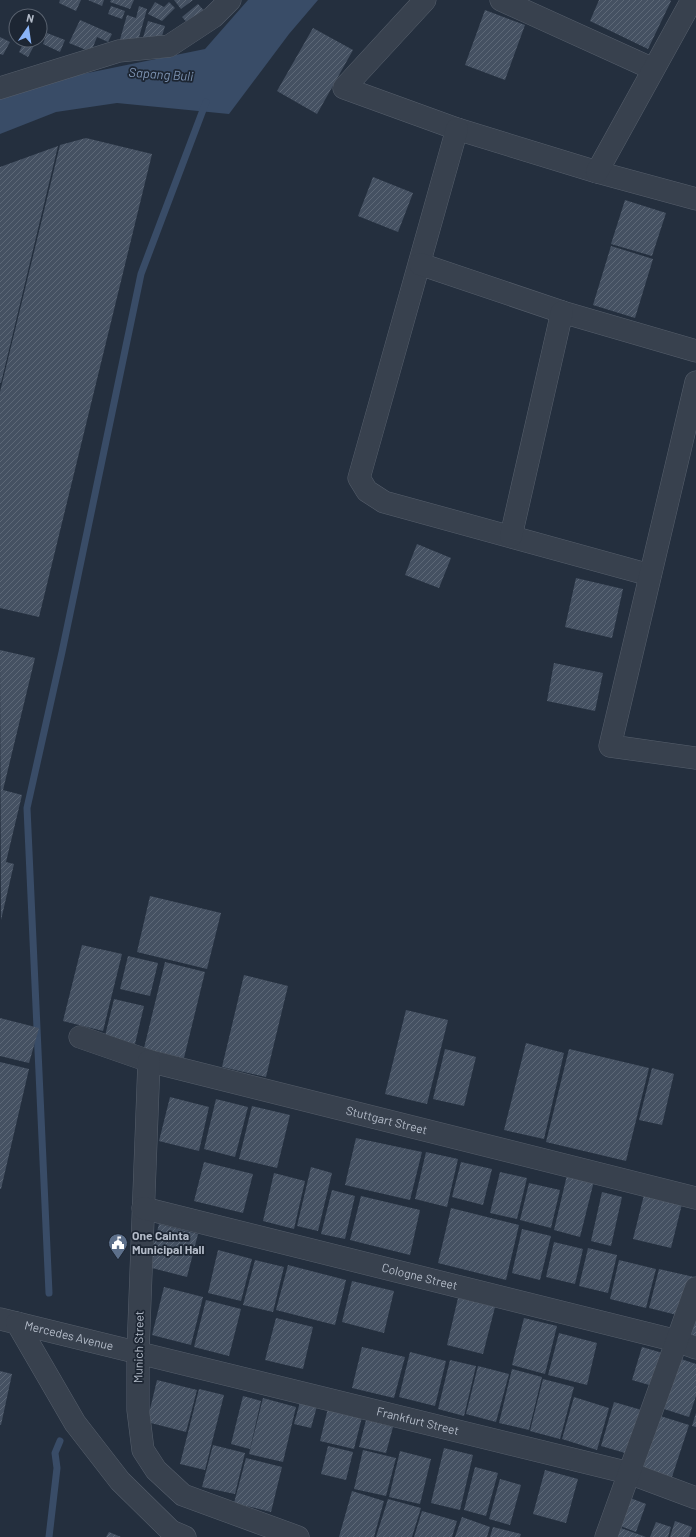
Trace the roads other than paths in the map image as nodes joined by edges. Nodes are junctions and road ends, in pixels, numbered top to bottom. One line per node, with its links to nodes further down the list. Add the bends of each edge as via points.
1 (230, 0): 7 (street, via 213,17 169,46 119,51)
2 (424, 0): 8 (street, via 344,88)
3 (501, 0): 6 (street)
4 (692, 0): 5 (street)
5 (688, 24): 6 (street)
6 (653, 69): 9 (street)
7 (0, 88)
8 (457, 129): 9 (street); 11 (street)
9 (597, 172): 10 (street)
10 (696, 199)
11 (420, 264): 12 (street); 15 (street, via 359,478 367,491 384,502)
12 (562, 312): 13 (street); 15 (street)
13 (696, 351)
14 (696, 382): 16 (street)
15 (511, 536): 16 (street)
16 (650, 575): 17 (street, via 610,746)
17 (696, 758)
18 (80, 1037): 19 (street, Stuttgart Street)
19 (149, 1061): 20 (street, Stuttgart Street); 21 (street, Munich Street)
20 (696, 1198)
21 (143, 1208): 24 (street, Cologne Street); 25 (street, Munich Street)
22 (696, 1288): 24 (street)
23 (9, 1321): 25 (street, Mercedes Avenue); 28 (street, via 75,1423 120,1481 171,1531)
24 (686, 1345): 26 (street)
25 (138, 1352): 26 (street, Frankfurt Street); 29 (street, Munich Street, via 138,1410 143,1450 156,1470 183,1495)
26 (629, 1473): 27 (street, Frankfurt Street); 30 (street)
27 (696, 1498)
28 (185, 1537)
29 (298, 1537)
30 (606, 1537)

